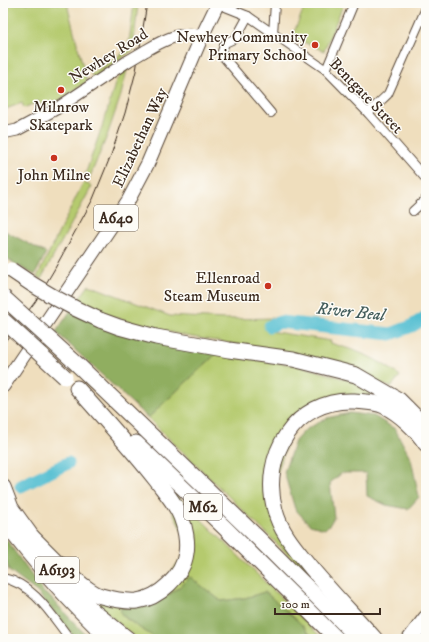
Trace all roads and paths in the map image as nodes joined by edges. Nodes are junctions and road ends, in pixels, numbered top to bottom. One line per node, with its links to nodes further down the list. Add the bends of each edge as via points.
1 (218, 3): 5 (street, Bentgate Street); 7 (main road, A640)
2 (275, 3): 6 (street)
3 (354, 3): 8 (street)
4 (426, 8): 10 (street, via 388,94)
5 (248, 16): 6 (street, Bentgate Street); 9 (street, via 236,38 225,43 221,54)
6 (273, 34): 8 (street, Bentgate Street)
7 (202, 36): 11 (street, Newhey Road, bridge, via 190,34 162,41 56,109 16,130); 18 (main road, Elizabethan Way / A640, via 148,163 128,201)
8 (326, 70): 10 (street, Bentgate Street)
9 (271, 112)
10 (368, 113): 12 (street, Bentgate Street)
11 (3, 133)
12 (426, 179)
13 (426, 199): 14 (street)
14 (413, 211)
15 (7, 267): 20 (highway, bridge, via 69,306 119,327 156,337 293,360 356,376 399,400)
16 (3, 297): 26 (highway, M62, bridge, via 77,364 257,537)
17 (3, 320): 19 (highway, M62, bridge)
18 (3, 386)
19 (77, 388): 24 (highway, M62, via 172,501 181,517 185,534 186,553 182,567 173,580 151,596 137,601 121,600 100,595 84,586); 32 (highway, M62, via 225,528)
20 (426, 429)
21 (426, 444): 26 (highway, M62, via 398,415 382,405 348,401 323,406 303,417 288,432 277,450 270,487 280,524 295,549)
22 (3, 487): 24 (highway, A6193, via 11,508)
23 (3, 520): 30 (highway, A6193, via 55,584)
24 (32, 537): 31 (highway, A6193, via 60,575 92,610)
25 (3, 578): 29 (street, via 33,593)
26 (347, 618): 33 (highway, M62); 34 (highway, M62)
27 (426, 618): 35 (highway)
28 (426, 633): 36 (highway)
29 (70, 639)
30 (109, 639)
31 (128, 639)
32 (337, 639)
33 (360, 639)
34 (375, 639)
35 (410, 639)
36 (421, 639)

